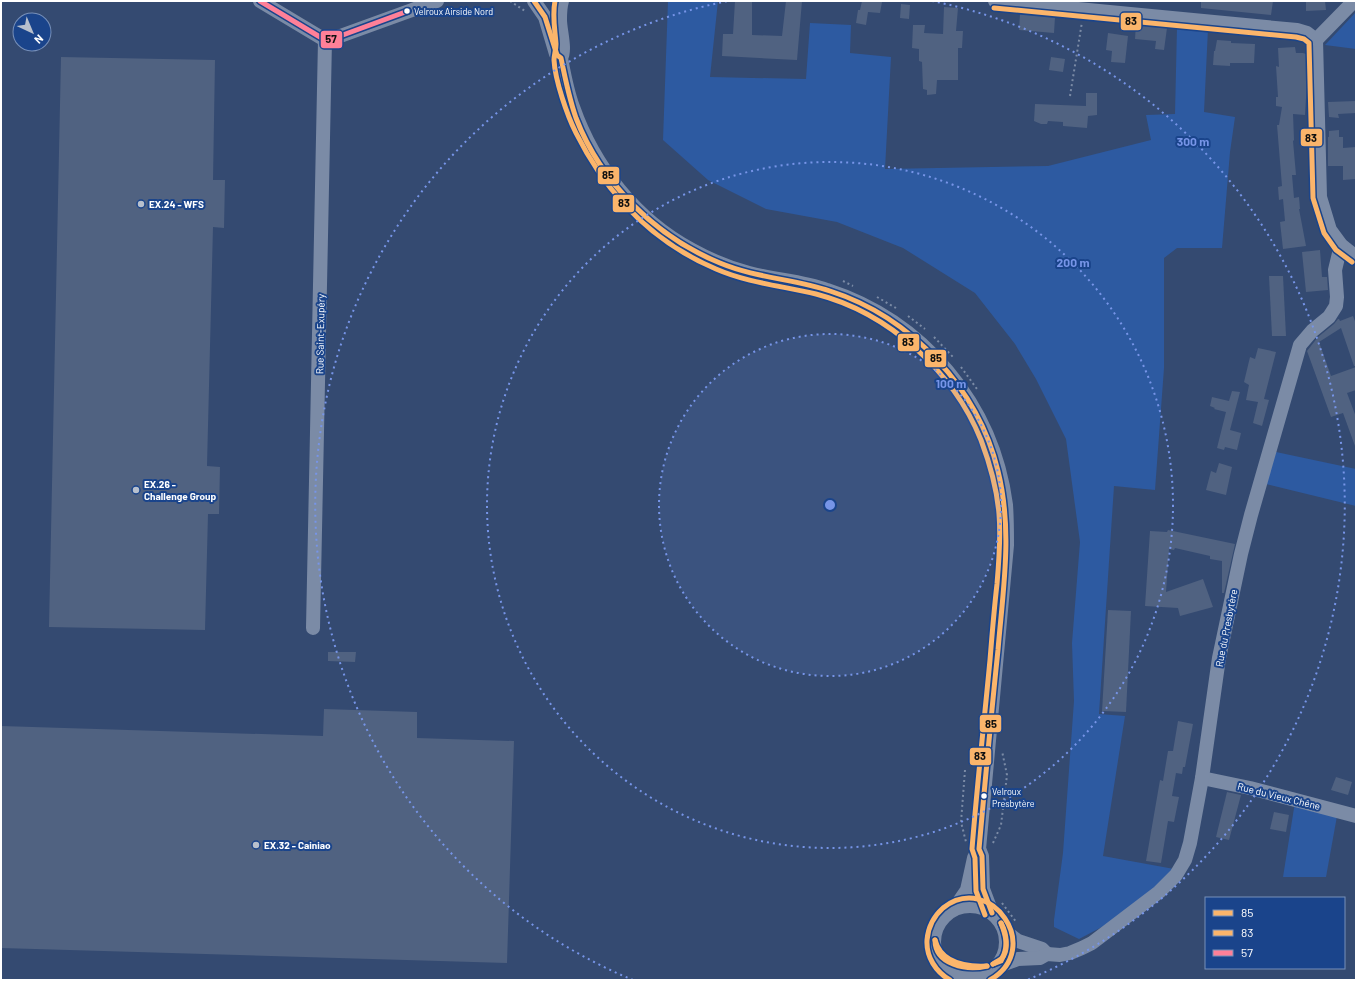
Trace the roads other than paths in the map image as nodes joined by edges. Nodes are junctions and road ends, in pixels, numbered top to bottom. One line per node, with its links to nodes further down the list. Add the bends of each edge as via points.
1 (260, 1): 7 (street)
2 (437, 1): 7 (street)
3 (562, 1): 9 (street)
4 (995, 1): 8 (street, via 1298,30 1308,33)
5 (1354, 1): 8 (street)
6 (531, 8): 9 (street, via 544,17 557,55)
7 (325, 40): 12 (street, Rue Saint-Exupéry)
8 (1316, 40): 10 (street, via 1320,198 1330,230)
9 (561, 58): 15 (street, via 578,123 596,158 638,211 663,232 720,264 749,273 825,289 885,316 914,337 940,361 965,393 981,422 997,462 1006,505 1007,544)
10 (1340, 245): 11 (street); 13 (street, Rue du Presbytère, via 1336,270 1336,306 1329,317 1300,345 1251,515 1219,658)
11 (1356, 257)
12 (314, 628)
13 (1202, 778): 14 (street, Rue du Vieux Chêne); 19 (street, Rue du Presbytère, via 1190,843 1176,875 1159,892 1092,943 1070,953)
14 (1356, 816)
15 (972, 848): 16 (street, via 974,858 967,890); 17 (street, via 982,856 983,889)
16 (954, 909): 17 (street, via 974,906); 21 (street, via 938,925 934,936 934,948 938,959)
17 (992, 913): 18 (street)
18 (1005, 931): 19 (street, Rue du Presbytère, via 1018,941 1042,949); 20 (street, via 1005,950)
19 (1048, 954): 20 (street, Rue du Presbytère, via 1040,958 1018,959)
20 (996, 967): 22 (street)
21 (951, 975): 22 (street)
22 (981, 978)

